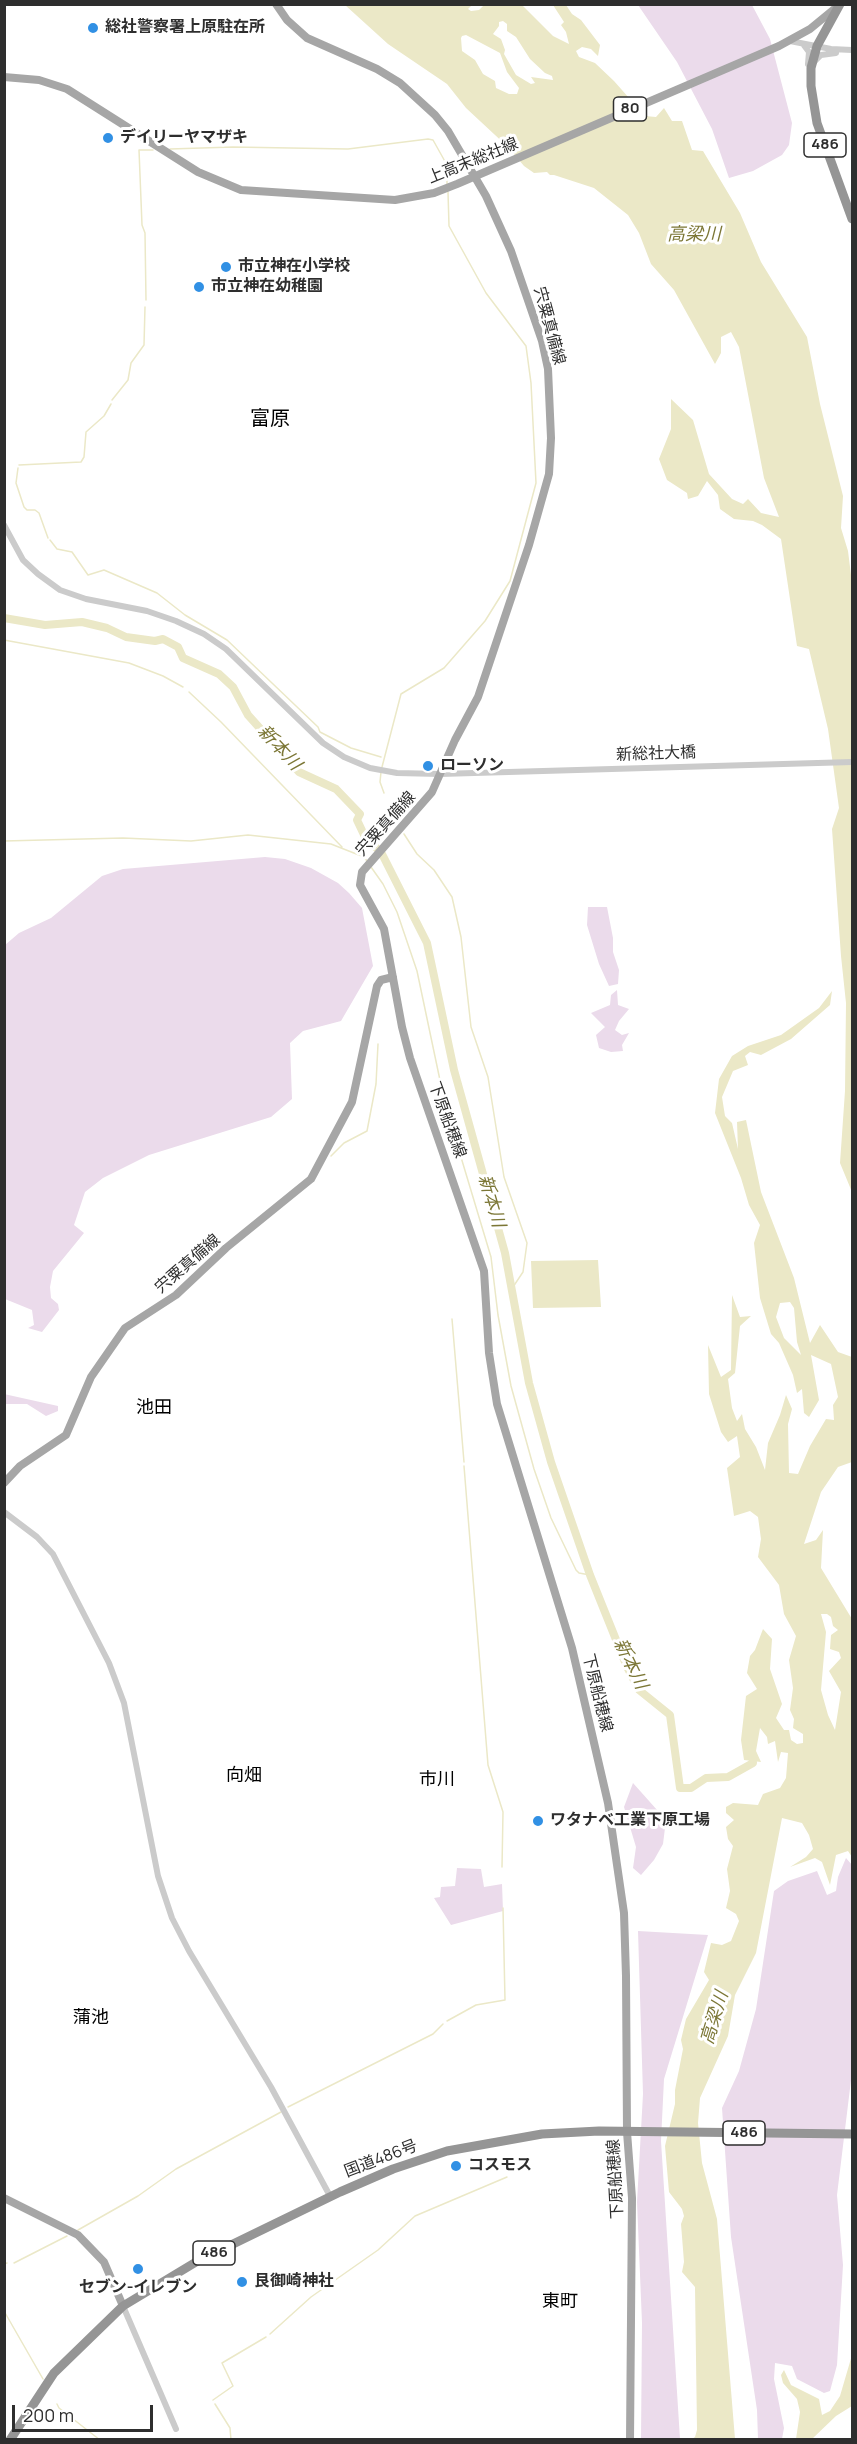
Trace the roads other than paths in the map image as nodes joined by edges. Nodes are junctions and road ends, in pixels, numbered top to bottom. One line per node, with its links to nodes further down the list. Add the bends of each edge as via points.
1 (276, 4): 12 (main road, 宍粟真備線, via 287,21 307,38 391,76 413,93 448,131)
2 (839, 5): 3 (highway, 486); 4 (main road, 上高末総社線 / 80)
3 (829, 21): 6 (highway, 486); 7 (street, via 825,38)
4 (789, 41): 5 (street); 12 (main road, 上高末総社線 / 80)
5 (800, 42): 6 (street); 11 (street, via 809,52)
6 (817, 46): 7 (street); 9 (highway, 486)
7 (836, 50): 8 (street)
8 (851, 50): 9 (street, via 821,55)
9 (811, 68): 11 (highway, 486)
10 (4, 77): 12 (main road, 上高末総社線 / 80, via 39,80 67,89 198,172 241,190 376,200 413,198)
11 (810, 79): 13 (highway, 486, via 818,123)
12 (478, 174): 16 (main road, 宍粟真備線, via 511,251 542,341 548,369 551,446 549,474 497,642 478,697)
13 (852, 219)
14 (4, 525): 16 (street, 新総社大橋, via 23,560 60,590 176,621 226,649 323,743 344,757 370,768 397,773)
15 (852, 762): 16 (street, 新総社大橋)
16 (441, 774): 17 (main road, 宍粟真備線, via 425,801 362,872 360,885 384,929)
17 (393, 977): 18 (main road, 宍粟真備線, via 376,986 352,1102 311,1179 226,1248 176,1295 125,1328 91,1377 66,1435); 20 (main road, 下原船穂線, via 410,1058 484,1271 489,1353 497,1404 572,1648 608,1803 624,1913)
18 (4, 1483)
19 (4, 1512): 22 (street, via 53,1554 109,1663 124,1703 158,1876 172,1918)
20 (631, 2132): 21 (highway, 国道486号 / 486); 22 (highway, 国道486号 / 486, via 542,2134 473,2145 393,2169); 27 (main road, 下原船穂線)
21 (852, 2134)
22 (330, 2196): 24 (highway, 国道486号 / 486, via 196,2262)
23 (4, 2199): 24 (main road, via 78,2235 104,2262)
24 (123, 2306): 25 (street); 26 (highway, 国道486号 / 486, via 54,2373)
25 (176, 2429)
26 (10, 2439)
27 (630, 2439)

